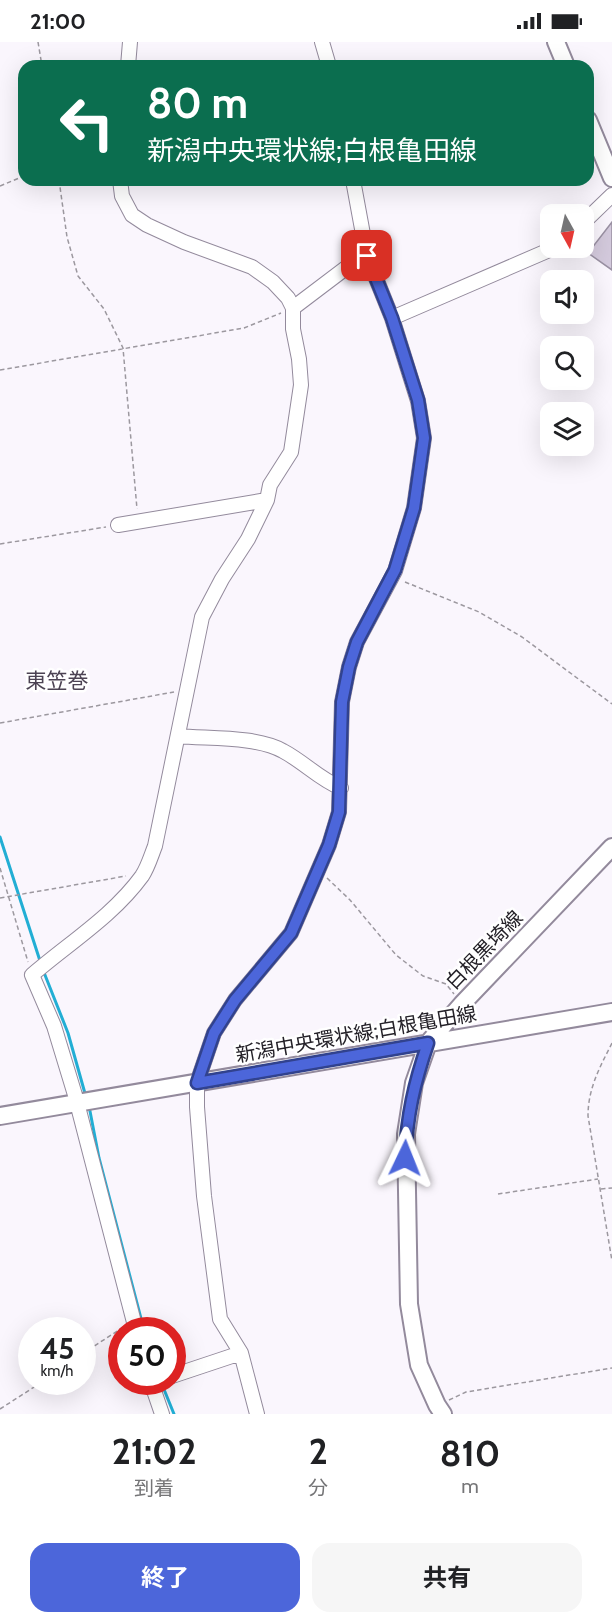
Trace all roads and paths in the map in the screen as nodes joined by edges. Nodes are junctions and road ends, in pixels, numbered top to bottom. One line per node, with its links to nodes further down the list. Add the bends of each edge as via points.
1 (38, 42): 5 (path)
2 (130, 42): 6 (street)
3 (322, 42): 7 (street)
4 (556, 42): 8 (main road)
5 (41, 60)
6 (128, 60)
7 (327, 60)
8 (564, 60)
9 (594, 131): 10 (main road)
10 (609, 158): 12 (main road)
11 (18, 178): 13 (path)
12 (612, 178)
13 (0, 186)
14 (60, 186): 23 (path, via 67,237 78,276 104,309)
15 (121, 186): 21 (street, via 132,215 184,242 252,267 273,282)
16 (354, 186): 20 (street)
17 (612, 195): 18 (street)
18 (594, 212)
19 (540, 254): 22 (street)
20 (367, 256): 21 (street, via 358,258); 22 (street)
21 (293, 308): 23 (path, via 244,328); 25 (street, via 301,385 299,403 291,452 270,484)
22 (392, 318): 29 (street, via 418,400 424,438 414,508)
23 (123, 348): 24 (path); 26 (path)
24 (0, 370)
25 (267, 500): 26 (street); 30 (street, via 202,617)
26 (140, 522): 27 (street)
27 (118, 525): 28 (path)
28 (0, 544)
29 (392, 576): 31 (path, via 479,612 522,637); 34 (street, via 357,642 349,667 342,702)
30 (187, 690): 32 (path); 33 (street)
31 (612, 704)
32 (0, 723)
33 (178, 736): 34 (street, via 265,744); 38 (street, via 155,846)
34 (341, 788): 37 (street, via 339,812)
35 (612, 847): 42 (main road, 白根黒埼線)
36 (0, 868): 39 (path)
37 (319, 871): 42 (path, via 350,900 396,955 423,976 446,984); 46 (street, via 291,933 235,1000 214,1033)
38 (143, 874): 39 (path); 41 (street, via 105,917)
39 (9, 896): 40 (path); 41 (path)
40 (0, 898)
41 (32, 975): 47 (street, via 54,1026)
42 (462, 1004): 45 (main road, 白根黒埼線)
43 (612, 1012): 45 (main road, 新潟中央環状線;白根亀田線)
44 (612, 1042): 49 (path, via 588,1097)
45 (428, 1043): 46 (main road, 新潟中央環状線;白根亀田線); 61 (main road, 白根黒埼線, via 414,1083 406,1134 409,1304 419,1365)
46 (197, 1083): 47 (main road, 新潟中央環状線;白根亀田線); 55 (street, via 204,1196 220,1319)
47 (76, 1102): 48 (main road, 新潟中央環状線;白根亀田線); 54 (street)
48 (0, 1116)
49 (598, 1179): 51 (path); 52 (path)
50 (612, 1188): 51 (path)
51 (600, 1190): 53 (path)
52 (498, 1194)
53 (612, 1261)
54 (132, 1317)
55 (242, 1353): 57 (street); 63 (street)
56 (612, 1368): 61 (path, via 466,1392)
57 (186, 1371)
58 (22, 1395): 60 (path)
59 (157, 1395): 62 (street)
60 (0, 1409)
61 (440, 1410)
62 (162, 1414)
63 (257, 1414)

